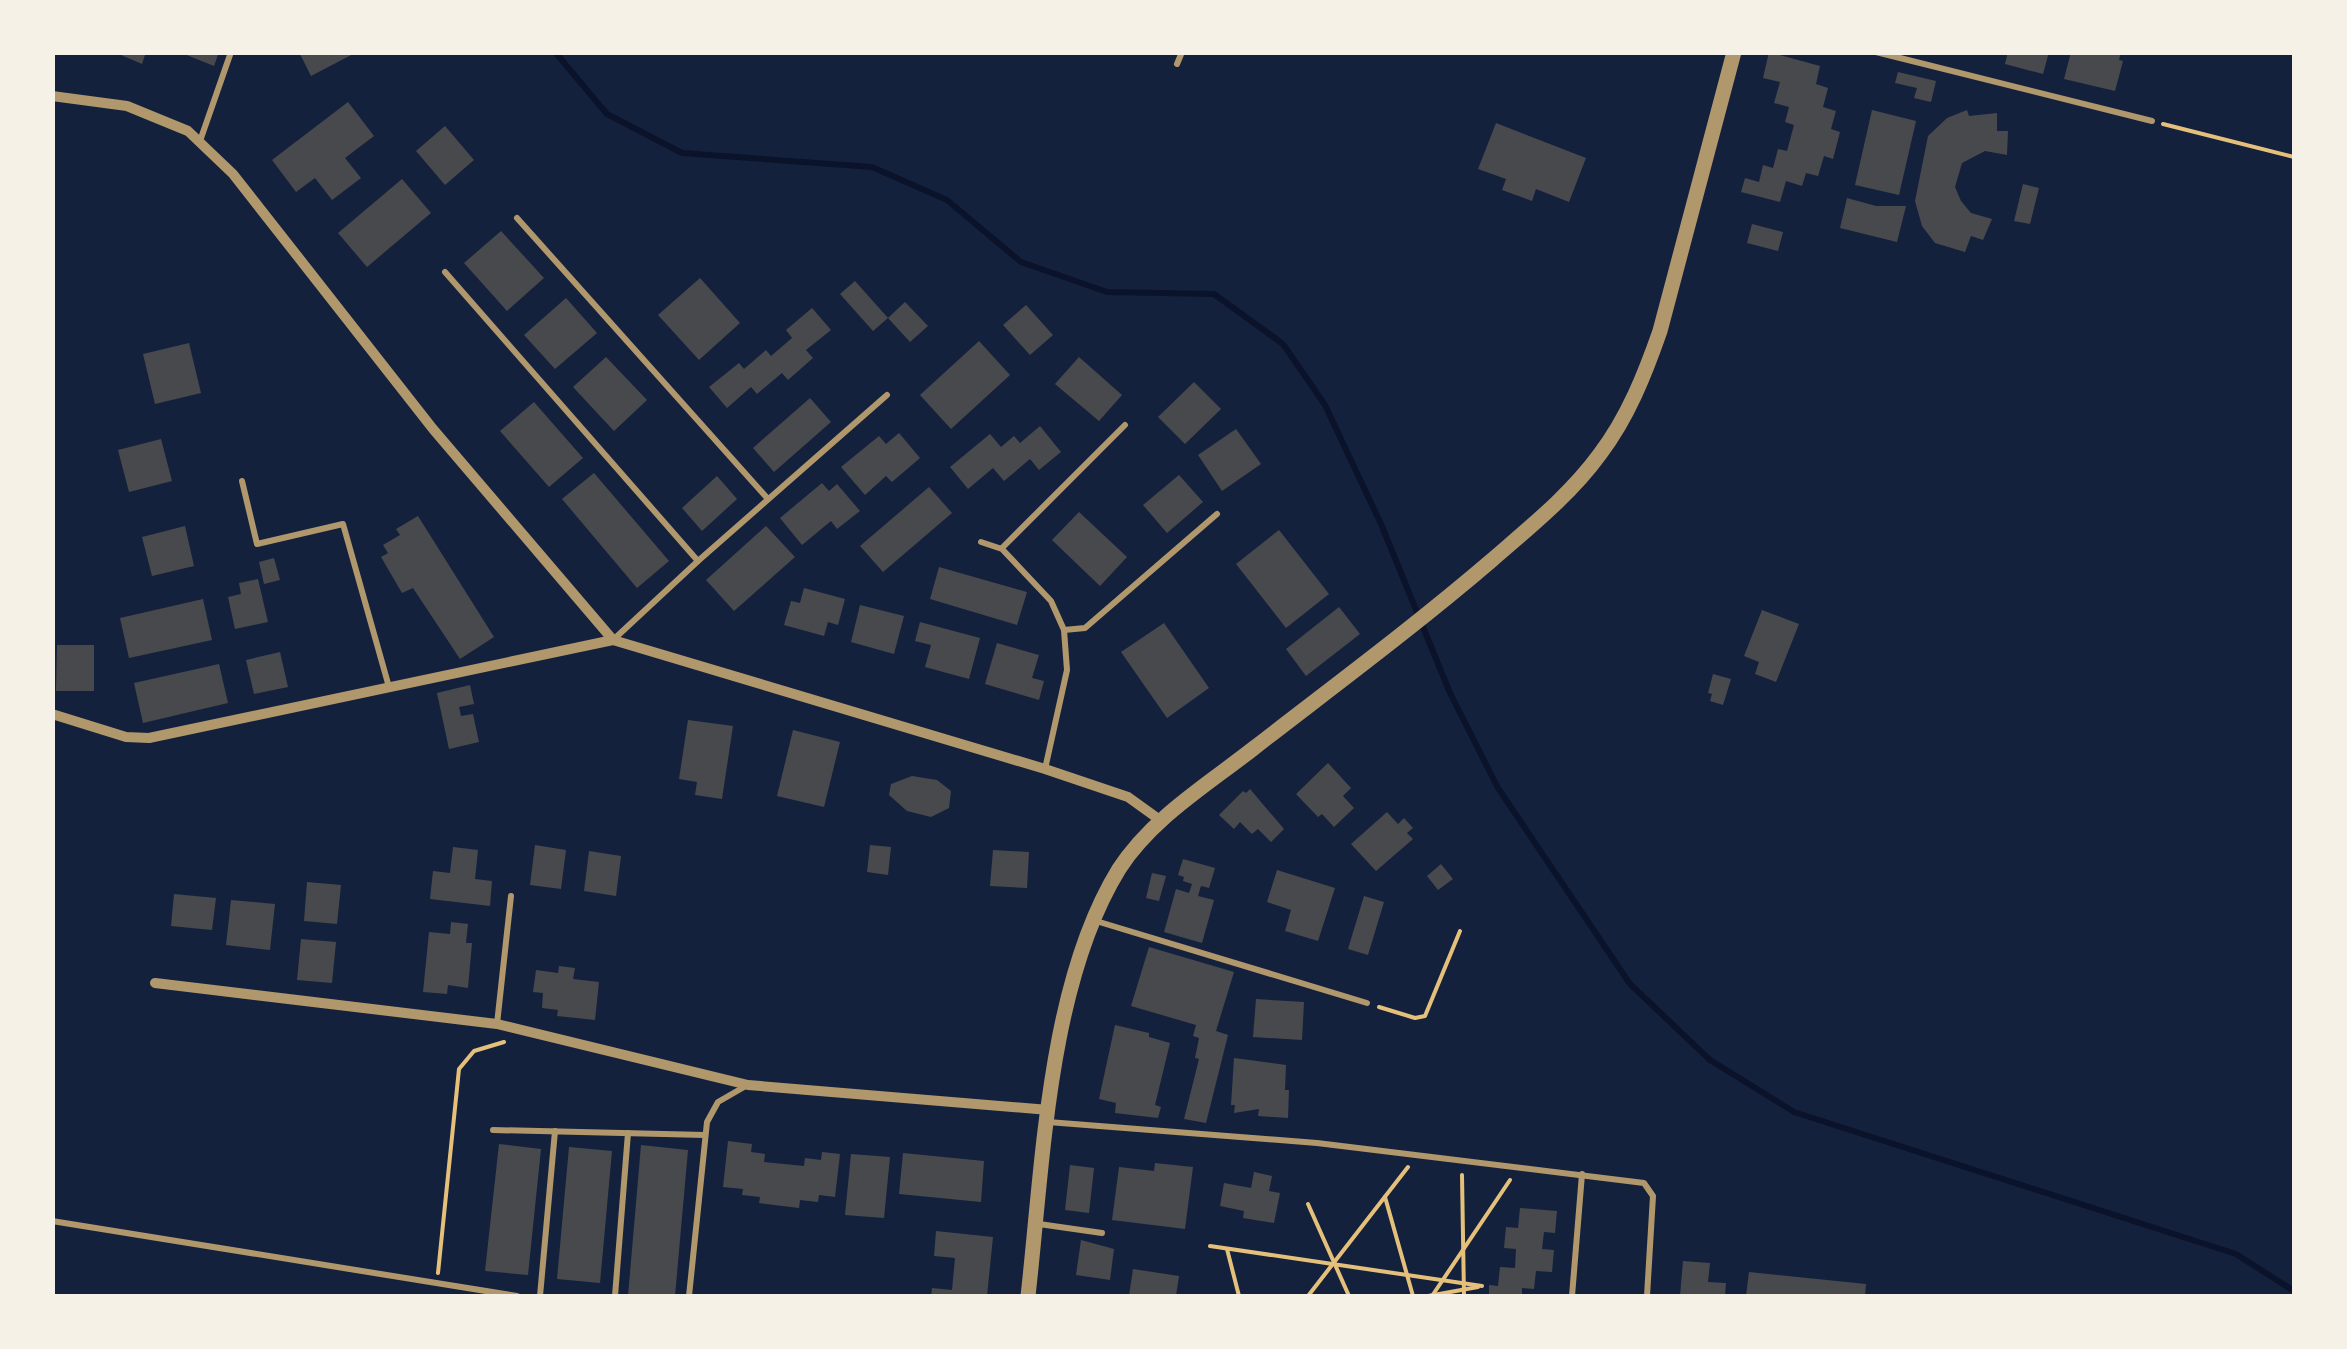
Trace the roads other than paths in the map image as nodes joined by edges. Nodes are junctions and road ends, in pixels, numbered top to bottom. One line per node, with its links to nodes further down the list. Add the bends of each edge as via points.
1 (231, 52): 8 (lane)
2 (1182, 52): 5 (lane)
3 (1734, 52): 24 (street, via 1660,331 1645,374 1600,455 1557,503 1443,602)
4 (1876, 52): 7 (lane)
5 (1178, 64)
6 (52, 96): 8 (street, via 127,106 188,131)
7 (2152, 121)
8 (200, 143): 20 (street, via 233,174 433,429)
9 (518, 218): 14 (lane)
10 (445, 272): 18 (lane)
11 (886, 395): 14 (lane)
12 (1125, 425): 17 (lane)
13 (242, 481): 21 (lane, via 257,544 344,524)
14 (768, 498): 18 (lane)
15 (1217, 514): 19 (lane, via 1085,628)
16 (981, 542): 17 (lane)
17 (1002, 549): 19 (lane, via 1051,601)
18 (698, 560): 20 (lane)
19 (1064, 630): 23 (lane, via 1068,670)
20 (613, 640): 21 (street); 23 (street)
21 (389, 687): 22 (street, via 148,738)
22 (52, 714)
23 (1045, 769): 24 (street, via 1128,797)
24 (1160, 820): 26 (street, via 1121,867)
25 (511, 896): 29 (lane)
26 (1092, 920): 28 (lane); 31 (street, via 1069,998)
27 (156, 983): 29 (street)
28 (1367, 1003)
29 (498, 1024): 30 (street)
30 (748, 1085): 31 (street); 35 (lane, via 718,1102)
31 (1049, 1116): 36 (lane); 38 (street)
32 (494, 1130): 33 (lane)
33 (554, 1132): 34 (lane); 41 (lane)
34 (628, 1134): 35 (lane); 42 (lane)
35 (705, 1136): 43 (lane)
36 (1582, 1174): 45 (lane); 46 (lane, via 1650,1189)
37 (52, 1221): 40 (lane)
38 (1036, 1224): 39 (lane); 44 (street)
39 (1102, 1233)
40 (517, 1296)
41 (540, 1296)
42 (616, 1296)
43 (690, 1296)
44 (1028, 1296)
45 (1572, 1296)
46 (1647, 1296)

